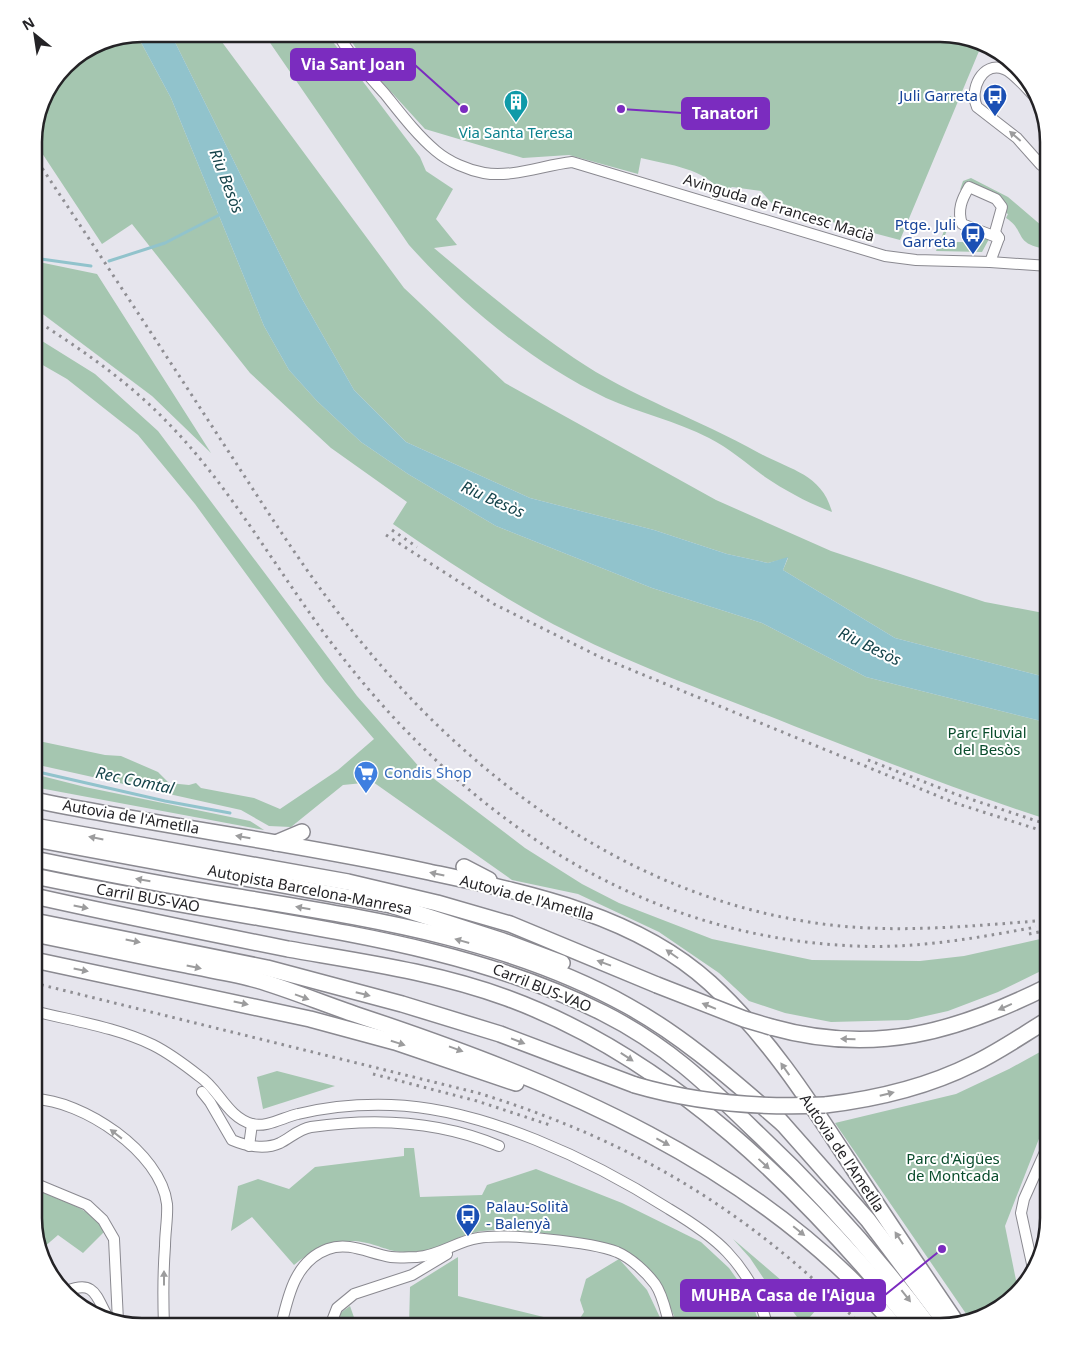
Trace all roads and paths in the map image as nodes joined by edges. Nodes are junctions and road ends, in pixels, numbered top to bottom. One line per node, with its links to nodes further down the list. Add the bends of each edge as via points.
1 (344, 43): 5 (street, Avinguda de Francesc Macià, via 415,130 437,152 460,166 485,173 515,172 572,162 885,256)
2 (1023, 85): 3 (street, one-way to 2, via 1017,138 977,107 974,100 977,80 985,72 997,68 1006,69)
3 (1040, 164)
4 (999, 238): 4 (street, via 995,232 1002,207 996,199 969,187 961,200 962,224); 5 (street)
5 (990, 262): 6 (street, Avinguda de Francesc Macià)
6 (1040, 265)
7 (42, 801): 11 (highway, Autovia de l'Ametlla, one-way to 7)
8 (42, 828): 22 (highway, one-way to 8, via 510,924 394,892)
9 (302, 832): 11 (highway)
10 (42, 841): 18 (highway, Autopista Barcelona-Manresa)
11 (276, 843): 16 (highway, Autovia de l'Ametlla, one-way to 11, via 402,866)
12 (42, 861): 34 (highway, one-way to 12, via 720,1069 667,1029 626,1004 564,975 512,956 380,922)
13 (464, 867): 16 (highway)
14 (42, 878): 29 (highway, Carril BUS-VAO, via 363,936 466,960 538,984 604,1013)
15 (42, 883): 21 (highway)
16 (517, 893): 45 (highway, Autovia de l'Ametlla, one-way to 16, via 775,1055 710,983 664,949 632,932 579,910)
17 (42, 898): 21 (highway, one-way to 21)
18 (388, 904): 22 (highway, Autopista Barcelona-Manresa, via 455,918); 34 (highway, via 530,950 623,994 715,1056)
19 (42, 923): 24 (highway, one-way to 24)
20 (42, 936): 25 (highway, one-way to 25)
21 (290, 949): 52 (highway, one-way to 52, via 453,981 556,1018 623,1055 728,1132 811,1209)
22 (584, 956): 26 (highway, one-way to 22, bridge, via 982,1017 936,1031 887,1038 836,1039 803,1035 736,1016)
23 (42, 962): 32 (highway, one-way to 32, via 254,1005 362,1032 489,1073)
24 (298, 977): 25 (highway); 28 (highway, one-way to 28, bridge, via 469,1024 635,1085 675,1096 775,1106 825,1105 871,1098 935,1080 990,1056)
25 (256, 980): 32 (highway, one-way to 32, via 491,1062)
26 (1040, 990)
27 (42, 1013): 33 (street, via 113,1030 153,1046 202,1077 234,1114)
28 (1040, 1025)
29 (692, 1070): 42 (highway, via 805,1167); 53 (highway, Carril BUS-VAO, one-way to 53, via 826,1202)
30 (202, 1092): 35 (street, via 232,1140)
31 (42, 1099): 46 (street, one-way to 31, via 167,1204 155,1173 135,1149 99,1121 59,1102)
32 (619, 1121): 51 (highway, one-way to 51, via 693,1158 780,1215 833,1261)
33 (252, 1124): 35 (street); 50 (street, via 266,1124 298,1114 390,1105 427,1108 484,1122 536,1141 592,1165 642,1192 706,1235 738,1266 760,1301)
34 (783, 1124): 42 (highway, via 868,1220)
35 (249, 1146): 36 (street, via 279,1143 308,1128 383,1124 439,1127)
36 (499, 1146)
37 (1040, 1167): 40 (street, via 1021,1212)
38 (42, 1186): 44 (street, via 87,1205 103,1220 114,1239)
39 (453, 1248): 47 (street, via 410,1257 390,1257 342,1246 328,1249 305,1264 296,1276); 48 (street, via 412,1275 354,1294 337,1308); 49 (street, via 478,1238 502,1237 558,1240 618,1252 632,1260 656,1284)
40 (1031, 1260)
41 (72, 1289): 43 (street, via 88,1287)
42 (924, 1294): 54 (highway)
43 (105, 1310)
44 (118, 1314)
45 (953, 1317)
46 (164, 1318)
47 (284, 1318)
48 (333, 1318)
49 (667, 1318)
50 (765, 1318)
51 (887, 1318)
52 (907, 1318)
53 (923, 1318)
54 (941, 1318)

